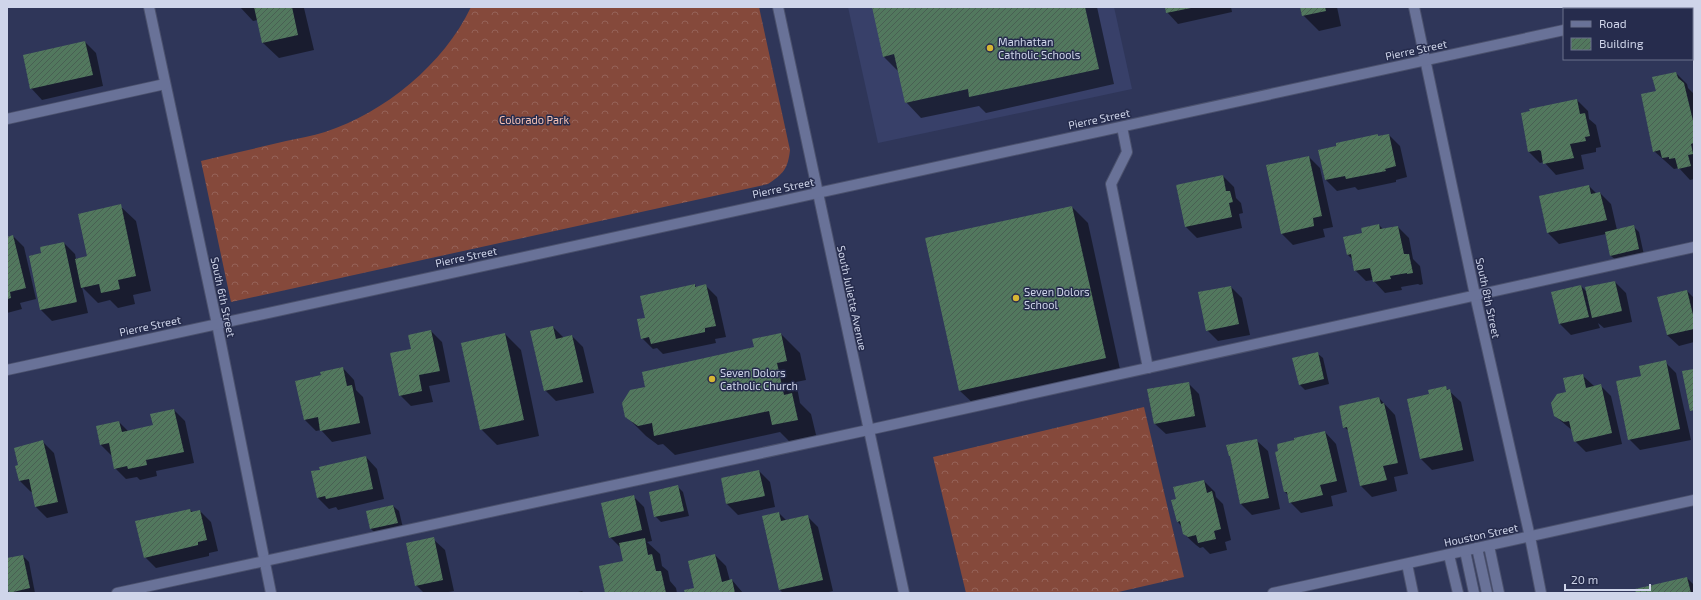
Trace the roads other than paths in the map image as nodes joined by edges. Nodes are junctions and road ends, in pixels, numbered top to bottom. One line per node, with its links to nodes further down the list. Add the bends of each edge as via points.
1 (149, 7): 6 (street, South 6th Street)
2 (778, 7): 9 (street, South Juliette Avenue)
3 (1414, 7): 5 (street, South 8th Street)
4 (1563, 30): 5 (street, Pierre Street)
5 (1425, 60): 8 (street, Pierre Street); 11 (street, South 8th Street)
6 (165, 84): 7 (street); 12 (street, South 6th Street)
7 (7, 119)
8 (1122, 127): 9 (street, Pierre Street); 13 (street, via 1126,152 1111,184)
9 (818, 193): 12 (street, Pierre Street); 15 (street, South Juliette Avenue)
10 (1694, 247): 11 (street)
11 (1475, 295): 13 (street); 17 (street, South 8th Street)
12 (217, 324): 14 (street, Pierre Street); 22 (street, South 6th Street)
13 (1148, 368): 15 (street)
14 (7, 370)
15 (868, 430): 22 (street); 26 (street, South Juliette Avenue)
16 (1694, 500): 17 (street, Houston Street)
17 (1530, 537): 18 (street, Houston Street); 33 (street, South 8th Street)
18 (1489, 546): 19 (street, Houston Street); 32 (street)
19 (1477, 548): 20 (street, Houston Street); 31 (street)
20 (1464, 551): 21 (street, Houston Street); 30 (street)
21 (1449, 554): 23 (street, Houston Street); 29 (street)
22 (265, 560): 24 (street); 25 (street, South 6th Street)
23 (1407, 564): 27 (street, Houston Street); 28 (street)
24 (117, 593)
25 (271, 593)
26 (904, 593)
27 (1273, 593)
28 (1413, 593)
29 (1458, 593)
30 (1474, 593)
31 (1487, 593)
32 (1499, 593)
33 (1541, 593)

